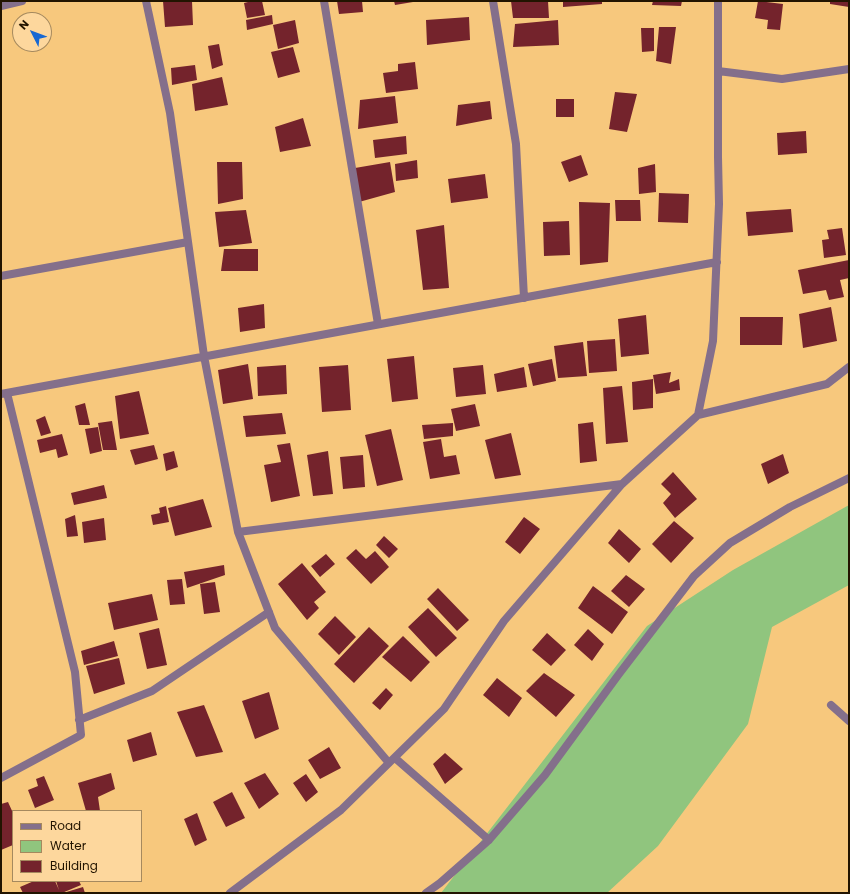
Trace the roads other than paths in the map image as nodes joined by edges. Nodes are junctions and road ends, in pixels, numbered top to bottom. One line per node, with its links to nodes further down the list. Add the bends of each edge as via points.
1 (22, 1): 6 (street)
2 (146, 1): 9 (street, via 170,113)
3 (324, 1): 13 (street)
4 (493, 1): 12 (street, via 516,144)
5 (718, 1): 8 (street)
6 (1, 6)
7 (849, 69): 8 (street, via 782,79)
8 (718, 71): 10 (street, via 720,204)
9 (188, 242): 11 (street); 14 (street)
10 (716, 262): 12 (street); 17 (street, via 713,341)
11 (1, 276)
12 (524, 298): 13 (street)
13 (378, 324): 14 (street)
14 (204, 356): 16 (street); 20 (street)
15 (849, 367): 17 (street, via 827,384)
16 (4, 393): 23 (street, via 75,672)
17 (698, 415): 19 (street)
18 (849, 478): 27 (street, via 790,507 730,543 694,576 545,775)
19 (622, 484): 20 (street); 25 (street, via 504,621 444,709)
20 (238, 532): 21 (street)
21 (269, 612): 23 (street, via 152,691); 25 (street, via 275,628)
22 (831, 705): 24 (street)
23 (80, 720): 26 (street, via 81,735)
24 (849, 721)
25 (392, 760): 27 (street); 28 (street, via 341,810)
26 (1, 778)
27 (489, 840): 29 (street)
28 (230, 893)
29 (426, 893)

